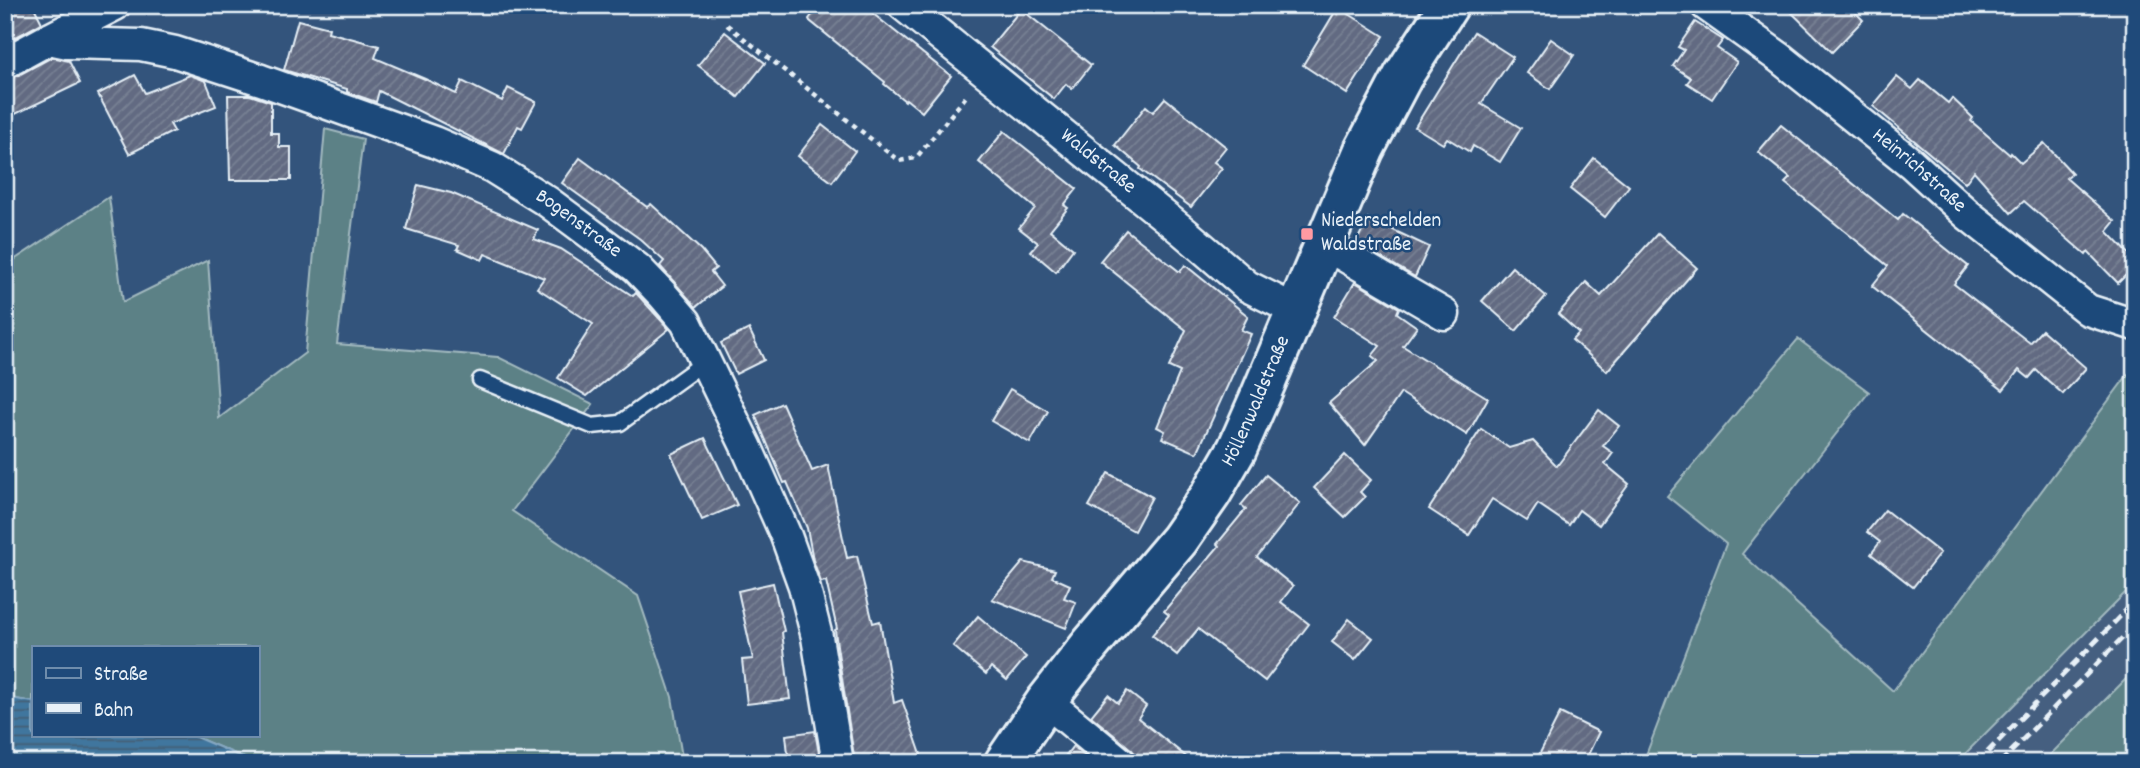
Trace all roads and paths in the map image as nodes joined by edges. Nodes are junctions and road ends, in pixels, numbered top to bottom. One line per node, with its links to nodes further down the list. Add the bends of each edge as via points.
1 (115, 5): 6 (street)
2 (904, 5): 8 (street, Waldstraße)
3 (1448, 5): 9 (street, Höllenwaldstraße, via 1376,126)
4 (1706, 5): 12 (street, Heinrichstraße, via 1780,58 2088,310)
5 (727, 25): 8 (path, via 899,161 916,158)
6 (49, 39): 7 (street); 13 (street, Bogenstraße, via 175,52 434,142 492,167 637,268 685,322)
7 (5, 63)
8 (986, 72): 10 (street, Waldstraße, via 1247,286)
9 (1324, 244): 10 (street, Höllenwaldstraße); 11 (street)
10 (1297, 311): 15 (street, Höllenwaldstraße, via 1237,449 1211,494 1180,540)
11 (1444, 314)
12 (2135, 325)
13 (706, 360): 14 (lane, via 620,423 593,426); 16 (street, Bogenstraße, via 804,586)
14 (480, 380)
15 (1046, 701): 17 (street, Höllenwaldstraße); 18 (street)
16 (838, 763)
17 (1004, 763)
18 (1121, 763)

